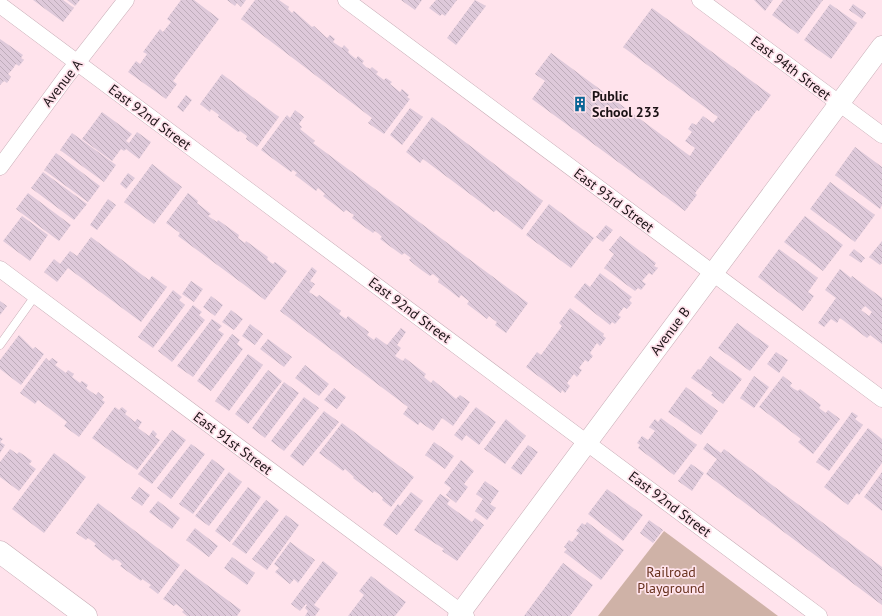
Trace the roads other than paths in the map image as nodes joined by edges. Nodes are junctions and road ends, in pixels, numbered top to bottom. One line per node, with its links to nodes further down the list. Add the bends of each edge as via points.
1 (126, 0): 6 (street, Avenue A)
2 (346, 0): 11 (street, East 93rd Street)
3 (700, 0): 7 (street, East 94th Street)
4 (0, 5): 6 (street, East 92nd Street)
5 (882, 46): 7 (street, Avenue B)
6 (78, 63): 9 (street, Avenue A); 15 (street, East 92nd Street)
7 (839, 104): 8 (street, East 94th Street); 11 (street, Avenue B)
8 (882, 135)
9 (0, 167)
10 (0, 269): 12 (street, East 91st Street)
11 (713, 273): 14 (street, East 93rd Street); 15 (street, Avenue B)
12 (35, 296): 13 (lane); 17 (street, East 91st Street)
13 (0, 345)
14 (882, 399)
15 (587, 442): 17 (street, Avenue B); 19 (street, East 92nd Street)
16 (0, 552): 18 (main road)
17 (462, 615)
18 (86, 616)
19 (819, 616)

